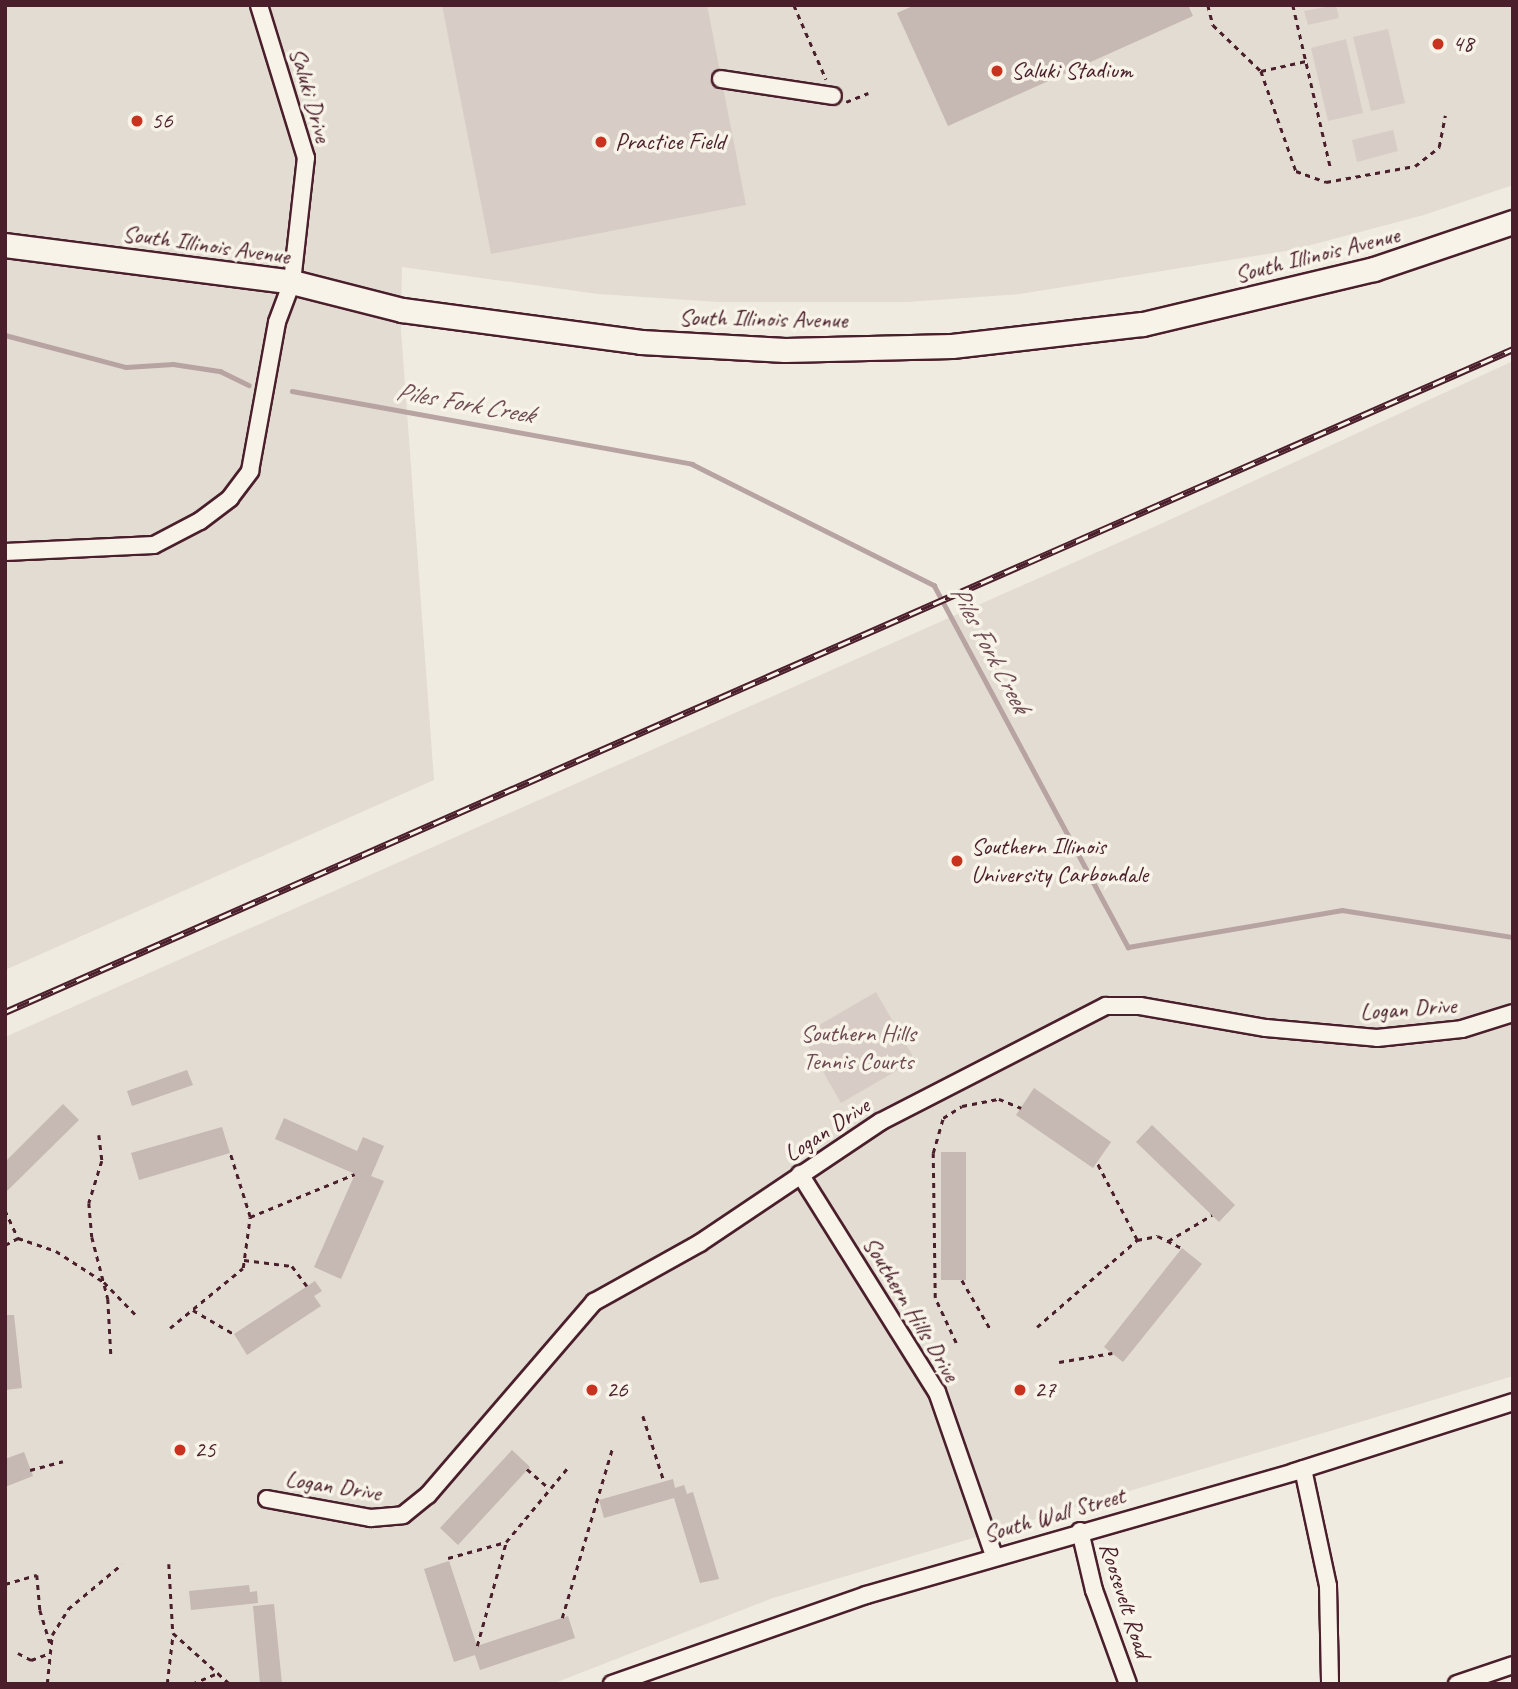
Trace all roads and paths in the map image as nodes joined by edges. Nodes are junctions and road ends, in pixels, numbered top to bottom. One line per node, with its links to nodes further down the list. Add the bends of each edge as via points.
1 (259, 5): 14 (street, Saluki Drive, via 306,158 305,199)
2 (794, 5): 9 (path)
3 (1208, 5): 6 (path, via 1213,25)
4 (1293, 5): 5 (path)
5 (1306, 61): 6 (path); 11 (path)
6 (1261, 71): 10 (path, via 1296,171 1326,182 1415,166 1439,147)
7 (722, 79): 9 (street)
8 (868, 93): 9 (path, via 838,106)
9 (833, 96)
10 (1445, 116)
11 (1331, 170)
12 (1513, 222): 14 (highway, South Illinois Avenue, via 1374,269 1190,314 1143,324 952,346 785,350 641,342 402,310)
13 (5, 246): 14 (highway, South Illinois Avenue)
14 (292, 282): 15 (street, Saluki Drive, via 277,323 250,471 230,498 200,522 155,545)
15 (5, 552)
16 (1513, 1013): 22 (street, Logan Drive, via 1462,1029 1377,1038 1266,1028 1140,1006 1106,1006 880,1122)
17 (1021, 1108): 41 (path, via 999,1099 962,1106 943,1118 933,1153 935,1298)
18 (99, 1135): 33 (path, via 102,1161 89,1203)
19 (230, 1153): 25 (path)
20 (1097, 1163): 27 (path)
21 (355, 1174): 25 (path)
22 (800, 1174): 55 (street, Logan Drive, via 700,1243 594,1302 428,1495 403,1515 371,1518); 58 (street, Southern Hills Drive, via 937,1392)
23 (5, 1210): 26 (path)
24 (1212, 1215): 28 (path)
25 (250, 1217): 31 (path)
26 (18, 1238): 29 (path); 33 (path, via 56,1251)
27 (1137, 1240): 28 (path, via 1158,1236); 37 (path)
28 (1168, 1241): 30 (path)
29 (5, 1245)
30 (1182, 1248)
31 (244, 1260): 34 (path, via 292,1266); 35 (path, via 243,1268)
32 (962, 1280): 39 (path)
33 (104, 1282): 36 (path); 43 (path)
34 (307, 1286)
35 (192, 1310): 38 (path); 40 (path)
36 (135, 1314)
37 (1037, 1327)
38 (170, 1328)
39 (992, 1332)
40 (234, 1334)
41 (956, 1343)
42 (1112, 1353): 44 (path)
43 (111, 1354)
44 (1059, 1362)
45 (1513, 1402): 51 (street, South Wall Street)
46 (643, 1416): 53 (path)
47 (612, 1449): 63 (path)
48 (63, 1461): 52 (path)
49 (569, 1466): 54 (path)
50 (527, 1469): 54 (path)
51 (1303, 1469): 56 (street, South Wall Street); 77 (street, via 1328,1586)
52 (30, 1470)
53 (664, 1481)
54 (550, 1489): 57 (path)
55 (267, 1499)
56 (1080, 1531): 58 (street, South Wall Street); 76 (street, Roosevelt Road, via 1094,1591)
57 (506, 1542): 59 (path); 66 (path)
58 (994, 1556): 75 (street, South Wall Street, via 866,1595)
59 (448, 1558)
60 (122, 1564): 65 (path, via 68,1609 52,1635)
61 (169, 1564): 64 (path)
62 (5, 1584): 65 (path, via 37,1575 40,1610)
63 (562, 1618)
64 (173, 1633): 70 (path); 72 (path)
65 (51, 1646): 68 (path)
66 (477, 1646)
67 (18, 1653): 68 (path, via 31,1660)
68 (51, 1653): 71 (path)
69 (1513, 1665): 78 (street)
70 (215, 1674): 73 (path); 74 (path)
71 (47, 1684)
72 (167, 1684)
73 (192, 1684)
74 (230, 1684)
75 (612, 1684)
76 (1128, 1684)
77 (1330, 1684)
78 (1457, 1684)

